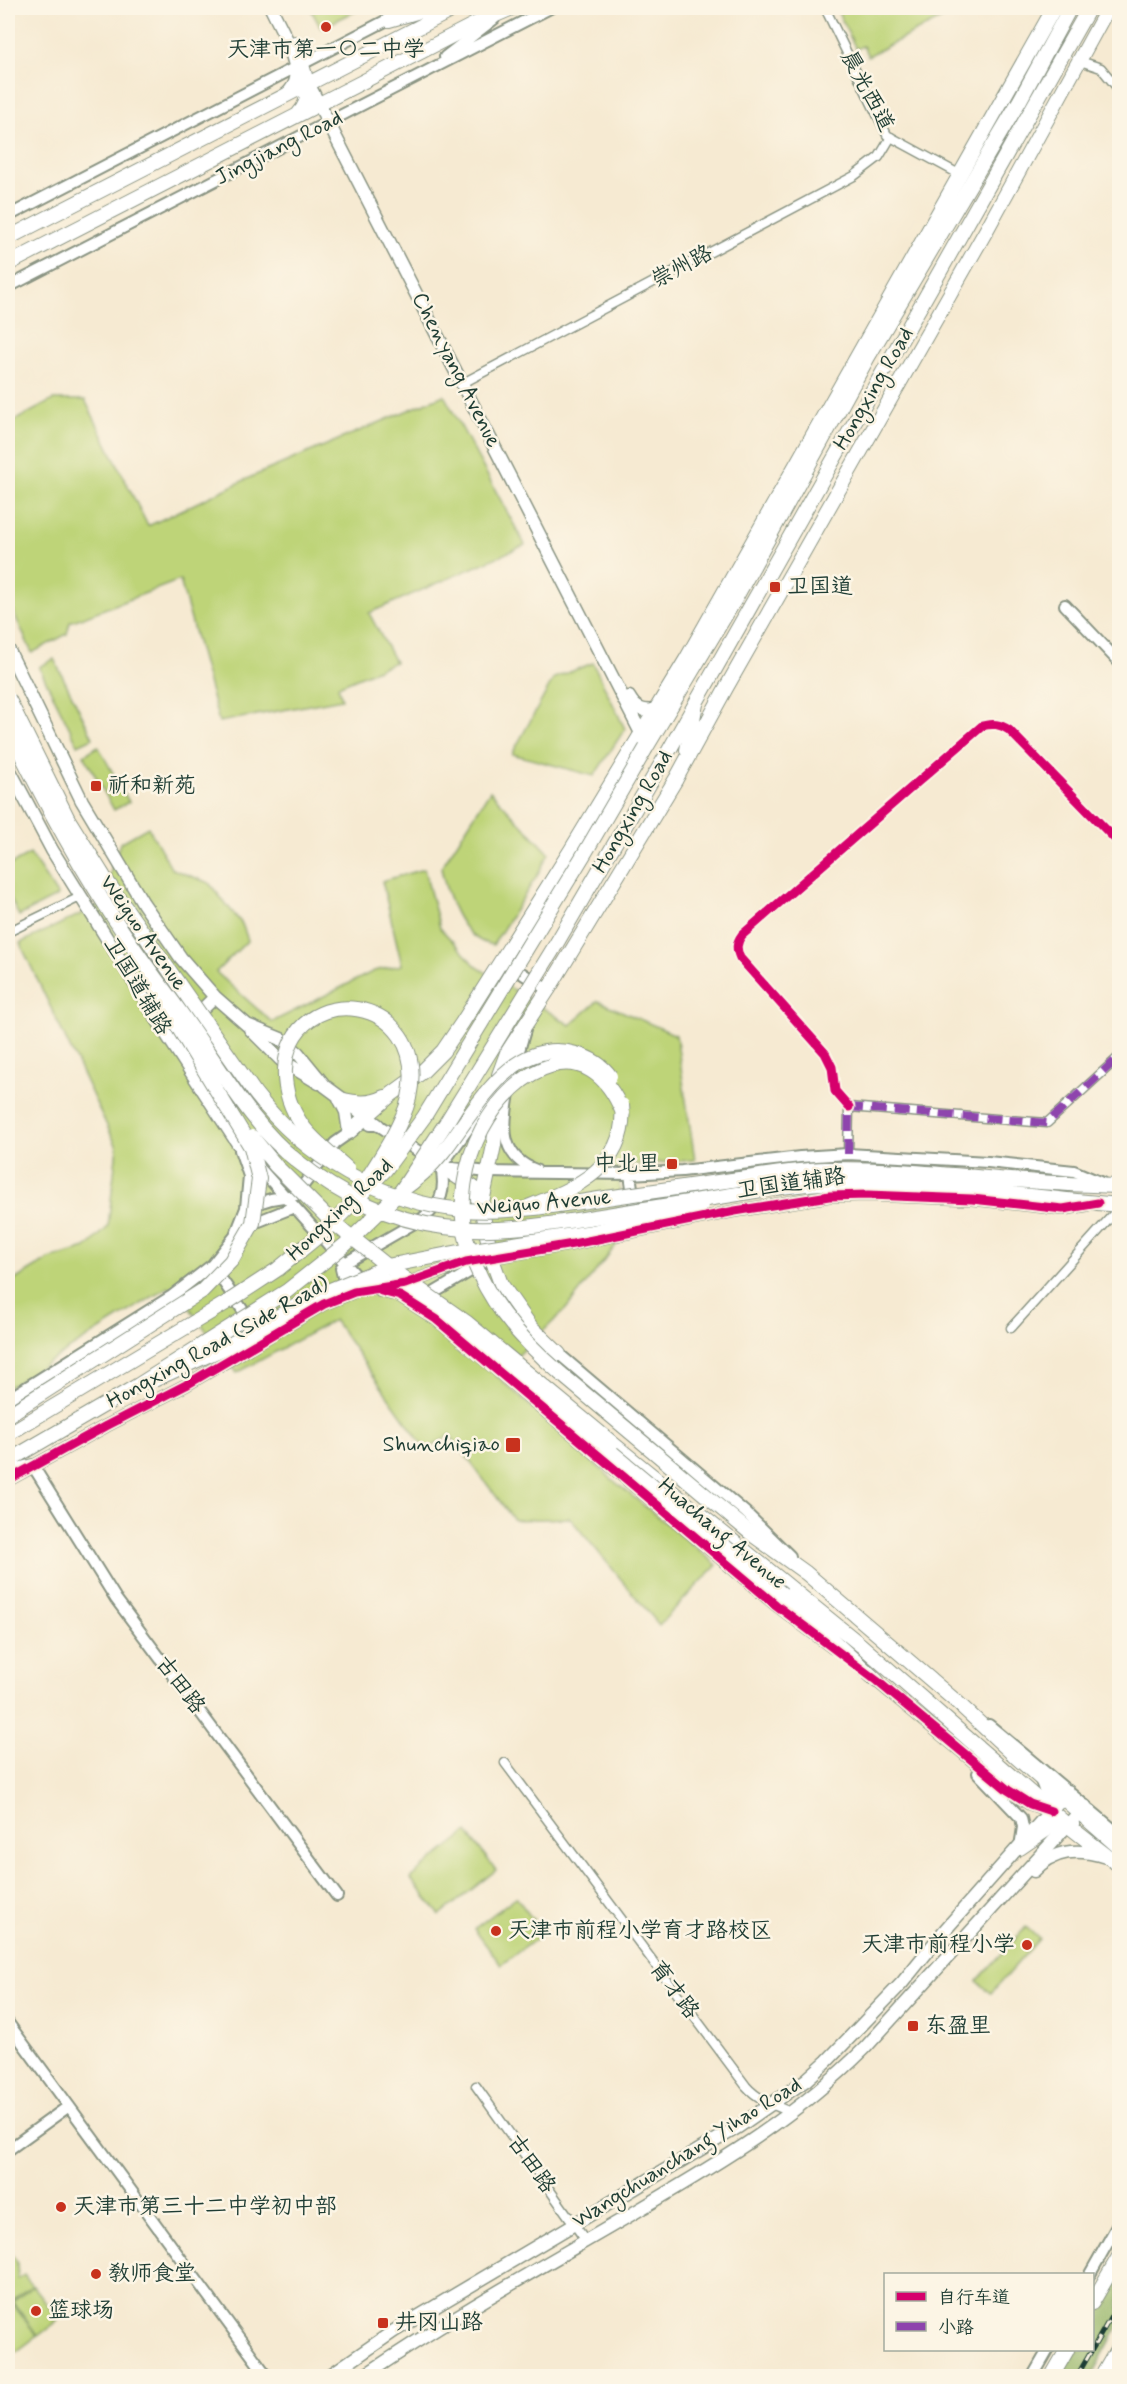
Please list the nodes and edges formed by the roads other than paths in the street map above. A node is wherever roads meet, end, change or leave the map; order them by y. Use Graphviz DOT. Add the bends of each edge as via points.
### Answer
graph roads {
  1 [pos="272,8"];
  2 [pos="277,8"];
  3 [pos="412,8"];
  4 [pos="430,8"];
  5 [pos="456,8"];
  6 [pos="512,8"];
  7 [pos="550,8"];
  8 [pos="825,8"];
  9 [pos="1054,8"];
  10 [pos="1070,8"];
  11 [pos="1089,8"];
  12 [pos="1108,8"];
  13 [pos="498,15"];
  14 [pos="389,20"];
  15 [pos="293,45"];
  16 [pos="1080,61"];
  17 [pos="428,71"];
  18 [pos="304,74"];
  19 [pos="1119,91"];
  20 [pos="321,103"];
  21 [pos="296,116"];
  22 [pos="330,121"];
  23 [pos="891,137"];
  24 [pos="959,174"];
  25 [pos="8,216"];
  26 [pos="8,238"];
  27 [pos="8,264"];
  28 [pos="8,287"];
  29 [pos="465,382"];
  30 [pos="1065,605"];
  31 [pos="8,649"];
  32 [pos="1119,663"];
  33 [pos="8,698"];
  34 [pos="675,700"];
  35 [pos="655,710"];
  36 [pos="8,727"];
  37 [pos="691,732"];
  38 [pos="641,733"];
  39 [pos="646,748"];
  40 [pos="8,767"];
  41 [pos="100,833"];
  42 [pos="1119,844"];
  43 [pos="58,858"];
  44 [pos="81,896"];
  45 [pos="8,932"];
  46 [pos="141,959"];
  47 [pos="501,960"];
  48 [pos="548,990"];
  49 [pos="215,997"];
  50 [pos="527,1023"];
  51 [pos="170,1040"];
  52 [pos="1119,1056"];
  53 [pos="499,1086"];
  54 [pos="392,1094"];
  55 [pos="340,1099"];
  56 [pos="849,1107"];
  57 [pos="230,1110"];
  58 [pos="623,1113"];
  59 [pos="366,1116"];
  60 [pos="378,1125"];
  61 [pos="349,1132"];
  62 [pos="499,1132"];
  63 [pos="238,1144"];
  64 [pos="848,1154"];
  65 [pos="514,1155"];
  66 [pos="441,1166"];
  67 [pos="488,1172"];
  68 [pos="539,1172"];
  69 [pos="630,1174"];
  70 [pos="359,1178"];
  71 [pos="1113,1186"];
  72 [pos="401,1191"];
  73 [pos="1070,1192"];
  74 [pos="297,1194"];
  75 [pos="738,1194"];
  76 [pos="285,1197"];
  77 [pos="1098,1203"];
  78 [pos="351,1206"];
  79 [pos="1119,1206"];
  80 [pos="294,1207"];
  81 [pos="482,1207"];
  82 [pos="246,1208"];
  83 [pos="522,1209"];
  84 [pos="239,1226"];
  85 [pos="638,1231"];
  86 [pos="492,1259"];
  87 [pos="345,1263"];
  88 [pos="212,1265"];
  89 [pos="349,1281"];
  90 [pos="368,1289"];
  91 [pos="324,1304"];
  92 [pos="414,1304"];
  93 [pos="1011,1328"];
  94 [pos="263,1340"];
  95 [pos="560,1354"];
  96 [pos="137,1386"];
  97 [pos="8,1399"];
  98 [pos="8,1415"];
  99 [pos="13,1431"];
  100 [pos="8,1461"];
  101 [pos="33,1466"];
  102 [pos="8,1473"];
  103 [pos="8,1480"];
  104 [pos="806,1573"];
  105 [pos="877,1681"];
  106 [pos="958,1703"];
  107 [pos="956,1748"];
  108 [pos="505,1763"];
  109 [pos="1041,1779"];
  110 [pos="1065,1795"];
  111 [pos="1082,1809"];
  112 [pos="1051,1811"];
  113 [pos="1068,1825"];
  114 [pos="1048,1828"];
  115 [pos="1102,1833"];
  116 [pos="1119,1835"];
  117 [pos="1020,1848"];
  118 [pos="1116,1857"];
  119 [pos="337,1896"];
  120 [pos="948,1956"];
  121 [pos="8,2023"];
  122 [pos="8,2030"];
  123 [pos="476,2086"];
  124 [pos="773,2104"];
  125 [pos="67,2107"];
  126 [pos="793,2113"];
  127 [pos="8,2150"];
  128 [pos="1119,2221"];
  129 [pos="574,2224"];
  130 [pos="586,2241"];
  131 [pos="1119,2255"];
  132 [pos="1091,2273"];
  133 [pos="1094,2299"];
  134 [pos="1119,2345"];
  135 [pos="1047,2351"];
  136 [pos="1066,2351"];
  137 [pos="260,2376"];
  138 [pos="267,2376"];
  139 [pos="329,2376"];
  140 [pos="364,2376"];
  141 [pos="1033,2376"];
  142 [pos="1052,2376"];
  143 [pos="1102,2376"];
  1 -- 15 [label="main road"];
  2 -- 15 [label="main road"];
  3 -- 14 [label="street, Jingjiang Road"];
  4 -- 14 [label="main road"];
  5 -- 18 [label="main road, Jingjiang Road"];
  6 -- 13 [label="main road, Jingjiang Road"];
  7 -- 17 [label="street, Jingjiang Road"];
  8 -- 23 [label="street, 晨光西道" via="886,135"];
  9 -- 24 [label="main road"];
  10 -- 34 [label="main road, Hongxing Road"];
  11 -- 37 [label="main road, Hongxing Road" via="696,703"];
  12 -- 16 [label="main road"];
  13 -- 17 [label="street"];
  13 -- 20 [label="main road, Jingjiang Road"];
  14 -- 18 [label="street, Jingjiang Road"];
  15 -- 18 [label="main road"];
  16 -- 19 [label="street" via="1101,68"];
  16 -- 37 [label="main road"];
  17 -- 22 [label="street, Jingjiang Road"];
  18 -- 20 [label="main road, Chenyang Avenue"];
  18 -- 21 [label="main road" via="308,101"];
  18 -- 25 [label="street, Jingjiang Road"];
  18 -- 26 [label="main road, Jingjiang Road" via="284,97"];
  20 -- 21 [label="main road, Jingjiang Road"];
  20 -- 22 [label="main road, Chenyang Avenue"];
  21 -- 27 [label="main road, Jingjiang Road"];
  22 -- 28 [label="street, Jingjiang Road"];
  22 -- 29 [label="main road, Chenyang Avenue"];
  23 -- 24 [label="street, 晨光西道"];
  23 -- 29 [label="street, 崇州路" via="879,157 854,176"];
  24 -- 35 [label="main road"];
  29 -- 35 [label="main road, Chenyang Avenue" via="632,703 642,710"];
  29 -- 38 [label="main road, Chenyang Avenue"];
  30 -- 32 [label="street"];
  31 -- 41 [label="main road, Weiguo Avenue"];
  33 -- 70 [label="main road, Weiguo Avenue, bridge" via="59,802 104,878 242,1075 295,1138"];
  34 -- 35 [label="main road"];
  34 -- 39 [label="main road, Hongxing Road"];
  35 -- 38 [label="main road"];
  36 -- 46 [label="main road, Weiguo Avenue, bridge" via="58,827"];
  37 -- 48 [label="main road" via="685,764"];
  37 -- 72 [label="main road, Hongxing Road, bridge" via="667,754 552,951"];
  38 -- 39 [label="main road"];
  38 -- 47 [label="main road"];
  39 -- 78 [label="main road, Hongxing Road, bridge" via="424,1117"];
  40 -- 43 [label="main road, 卫国道辅路"];
  41 -- 43 [label="main road"];
  41 -- 49 [label="main road, Weiguo Avenue" via="171,944"];
  42 -- 56 [label="street" via="1010,730 992,723 982,726 742,935 737,950 740,958 825,1053 832,1067 835,1091"];
  43 -- 44 [label="main road, 卫国道辅路"];
  44 -- 45 [label="street"];
  44 -- 51 [label="main road, 卫国道辅路"];
  46 -- 57 [label="main road, Weiguo Avenue, bridge" via="158,995"];
  46 -- 75 [label="main road, Weiguo Avenue, bridge" via="272,1139 339,1191 392,1215 442,1227 497,1230"];
  47 -- 48 [label="street"];
  47 -- 54 [label="main road" via="443,1051"];
  48 -- 50 [label="main road"];
  49 -- 51 [label="main road"];
  49 -- 55 [label="main road, Weiguo Avenue" via="247,1025 281,1039"];
  50 -- 53 [label="main road" via="504,1060"];
  50 -- 62 [label="street"];
  51 -- 63 [label="main road, 卫国道辅路"];
  52 -- 56 [label="street" via="1047,1123"];
  53 -- 62 [label="main road"];
  53 -- 66 [label="street"];
  54 -- 55 [label="main road" via="373,1103"];
  54 -- 59 [label="main road"];
  55 -- 59 [label="main road, Weiguo Avenue"];
  55 -- 61 [label="main road"];
  56 -- 64 [label="street"];
  57 -- 98 [label="main road, bridge" via="251,1147 259,1179 253,1223 237,1253 215,1280 188,1302"];
  57 -- 112 [label="main road, Huachang Avenue, bridge" via="276,1166 330,1220 466,1322 862,1646"];
  58 -- 72 [label="main road, bridge" via="614,1082 595,1062 567,1051 543,1052 519,1062 502,1076 441,1155"];
  58 -- 83 [label="main road, bridge" via="619,1137 602,1167 573,1187"];
  58 -- 104 [label="main road, Huachang Avenue, bridge" via="608,1084 584,1067 558,1064 538,1070 519,1083 487,1121 473,1151 463,1205 474,1262 492,1300 522,1337 560,1373 775,1553"];
  59 -- 60 [label="main road, Weiguo Avenue"];
  59 -- 61 [label="main road"];
  60 -- 61 [label="street" via="359,1126"];
  60 -- 66 [label="street"];
  61 -- 74 [label="street" via="335,1143"];
  62 -- 65 [label="street"];
  62 -- 65 [label="street"];
  62 -- 67 [label="main road"];
  63 -- 76 [label="street"];
  63 -- 82 [label="street, 卫国道辅路" via="249,1176"];
  64 -- 69 [label="street, 卫国道辅路"];
  64 -- 71 [label="street, 卫国道辅路" via="1074,1171"];
  65 -- 68 [label="street"];
  66 -- 67 [label="street, 卫国道辅路"];
  66 -- 81 [label="main road" via="469,1183"];
  66 -- 87 [label="street" via="443,1194 434,1210"];
  67 -- 68 [label="street, 卫国道辅路"];
  67 -- 81 [label="main road"];
  68 -- 69 [label="street, 卫国道辅路"];
  69 -- 85 [label="street"];
  70 -- 78 [label="main road, bridge" via="310,1135 292,1107 286,1085 288,1049 295,1037 312,1019 344,1008 380,1015 394,1027 405,1047 411,1072 402,1118"];
  70 -- 83 [label="main road, Weiguo Avenue, bridge" via="401,1198 438,1206 463,1210"];
  71 -- 73 [label="main road, Weiguo Avenue"];
  72 -- 96 [label="main road, Hongxing Road, bridge" via="287,1291"];
  73 -- 75 [label="main road, Weiguo Avenue" via="854,1183 794,1185"];
  73 -- 77 [label="main road, Weiguo Avenue"];
  73 -- 83 [label="main road, Weiguo Avenue, bridge" via="849,1170 793,1172"];
  74 -- 76 [label="street"];
  74 -- 80 [label="street"];
  75 -- 89 [label="main road, bridge" via="592,1232 400,1263"];
  76 -- 80 [label="street"];
  76 -- 82 [label="street"];
  77 -- 79 [label="main road, Weiguo Avenue"];
  77 -- 85 [label="street, 卫国道辅路" via="1063,1209 972,1200 829,1196"];
  78 -- 99 [label="main road, Hongxing Road, bridge" via="278,1269"];
  79 -- 93 [label="street"];
  80 -- 84 [label="street"];
  80 -- 87 [label="street"];
  81 -- 86 [label="main road"];
  82 -- 84 [label="street"];
  84 -- 88 [label="street"];
  85 -- 86 [label="street, 卫国道辅路"];
  86 -- 90 [label="street, Hongxing Road (Side Road)" via="457,1265 405,1284"];
  86 -- 92 [label="street"];
  86 -- 95 [label="main road" via="513,1304"];
  87 -- 90 [label="street"];
  87 -- 91 [label="street, Hongxing Road (Side Road)" via="341,1268 342,1286"];
  88 -- 94 [label="street"];
  88 -- 97 [label="street" via="172,1296"];
  89 -- 96 [label="main road, bridge" via="293,1306 226,1347"];
  89 -- 105 [label="main road, Huachang Avenue, bridge" via="380,1280 414,1293 466,1331 782,1594"];
  90 -- 91 [label="street, Hongxing Road (Side Road)"];
  90 -- 92 [label="street, Huachang Avenue" via="400,1296"];
  91 -- 94 [label="street, Hongxing Road (Side Road)"];
  92 -- 105 [label="street, Huachang Avenue" via="776,1605"];
  94 -- 101 [label="street, Hongxing Road (Side Road)"];
  95 -- 104 [label="street, Huachang Avenue" via="745,1512"];
  96 -- 100 [label="main road, Hongxing Road"];
  101 -- 102 [label="main road"];
  101 -- 103 [label="street, Hongxing Road (Side Road)"];
  101 -- 119 [label="street, 古田路" via="116,1599"];
  104 -- 106 [label="main road, Huachang Avenue"];
  105 -- 107 [label="street, Huachang Avenue"];
  106 -- 109 [label="main road, Huachang Avenue"];
  106 -- 110 [label="street" via="1011,1742"];
  107 -- 112 [label="street, Huachang Avenue" via="1008,1790"];
  107 -- 117 [label="street" via="1018,1813 1023,1827"];
  108 -- 124 [label="street, 育才路" via="746,2086"];
  109 -- 110 [label="main road, Huachang Avenue"];
  109 -- 112 [label="main road"];
  110 -- 111 [label="main road, Huachang Avenue"];
  110 -- 112 [label="main road, Wangchuanchang Yihao Road"];
  111 -- 113 [label="main road, Wangchuanchang Yihao Road"];
  111 -- 115 [label="main road, Huachang Avenue"];
  111 -- 116 [label="street"];
  112 -- 113 [label="main road, Huachang Avenue"];
  112 -- 114 [label="main road"];
  112 -- 117 [label="main road, Wangchuanchang Yihao Road"];
  113 -- 114 [label="main road"];
  113 -- 115 [label="main road"];
  113 -- 118 [label="main road, Huachang Avenue"];
  113 -- 120 [label="main road, Wangchuanchang Yihao Road"];
  114 -- 117 [label="main road"];
  114 -- 120 [label="main road" via="1039,1848 969,1924"];
  115 -- 118 [label="main road, Huachang Avenue"];
  117 -- 124 [label="main road, Wangchuanchang Yihao Road" via="855,2033 806,2080"];
  118 -- 120 [label="main road" via="1076,1850 1045,1862 973,1937"];
  120 -- 126 [label="main road, Wangchuanchang Yihao Road" via="865,2048"];
  121 -- 125 [label="street"];
  122 -- 125 [label="street"];
  123 -- 129 [label="street, 古田路"];
  124 -- 126 [label="street, 育才路"];
  124 -- 129 [label="main road, Wangchuanchang Yihao Road"];
  125 -- 127 [label="street"];
  125 -- 137 [label="street"];
  125 -- 138 [label="street"];
  126 -- 130 [label="main road, Wangchuanchang Yihao Road" via="754,2141"];
  128 -- 132 [label="street"];
  129 -- 130 [label="street, 古田路"];
  129 -- 139 [label="main road, Wangchuanchang Yihao Road" via="394,2331"];
  130 -- 140 [label="main road, Wangchuanchang Yihao Road" via="453,2318"];
  131 -- 133 [label="main road"];
  134 -- 143 [label="main road"];
  135 -- 141 [label="street"];
  136 -- 142 [label="main road"];
}
